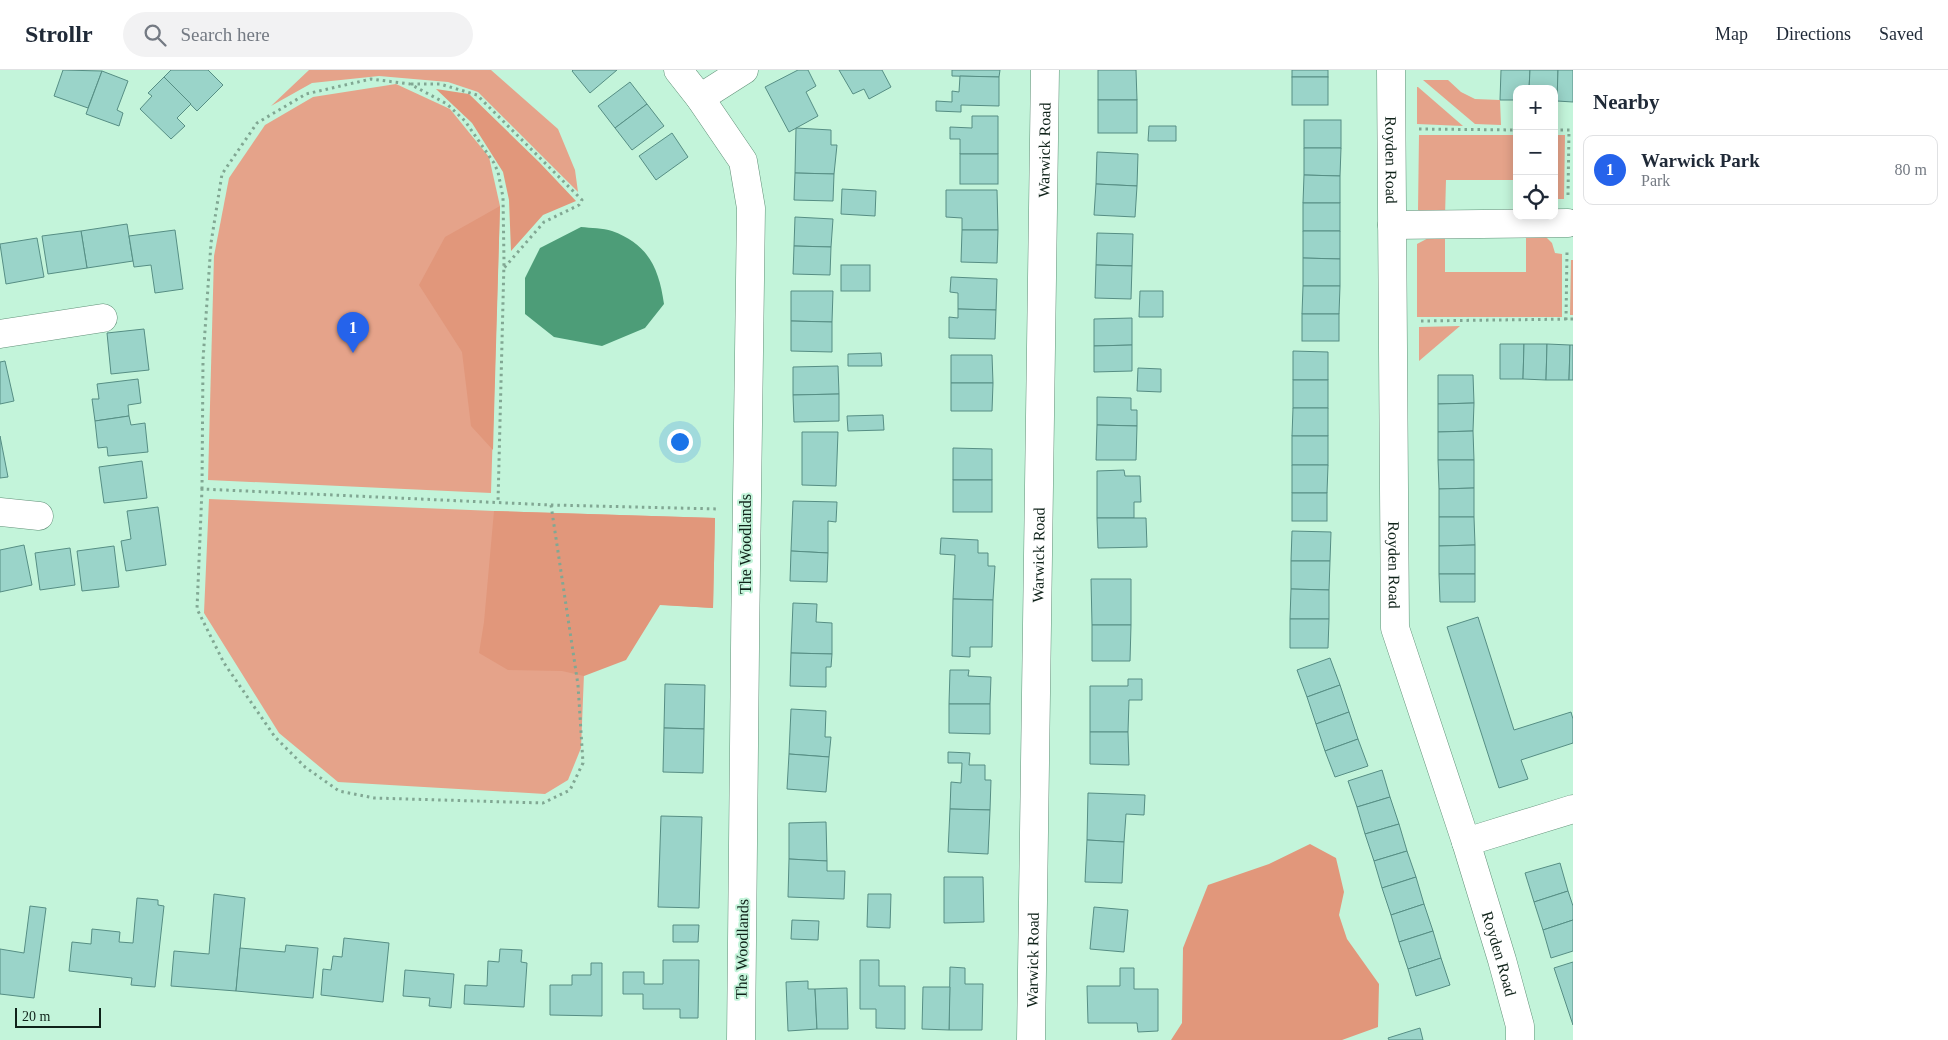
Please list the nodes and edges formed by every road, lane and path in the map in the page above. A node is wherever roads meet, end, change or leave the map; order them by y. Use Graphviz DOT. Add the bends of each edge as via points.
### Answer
graph roads {
  1 [pos="678,70"];
  2 [pos="744,70"];
  3 [pos="1045,70"];
  4 [pos="1391,70"];
  5 [pos="410,84"];
  6 [pos="700,98"];
  7 [pos="1391,129"];
  8 [pos="1513,130"];
  9 [pos="1558,130"];
  10 [pos="1573,130"];
  11 [pos="1568,223"];
  12 [pos="1392,225"];
  13 [pos="503,269"];
  14 [pos="103,318"];
  15 [pos="1573,320"];
  16 [pos="1393,322"];
  17 [pos="0,334"];
  18 [pos="202,489"];
  19 [pos="498,502"];
  20 [pos="551,505"];
  21 [pos="745,510"];
  22 [pos="0,512"];
  23 [pos="39,516"];
  24 [pos="1573,810"];
  25 [pos="1466,842"];
  26 [pos="741,1040"];
  27 [pos="1031,1040"];
  28 [pos="1520,1040"];
  1 -- 6 [label="street, The Woodlands"];
  2 -- 6 [label="street"];
  3 -- 27 [label="street, Warwick Road"];
  4 -- 7 [label="street, Royden Road"];
  5 -- 13 [label="path" via="447,104 465,121 494,163 503,197"];
  5 -- 13 [label="path" via="440,84 477,96 582,200 544,222"];
  5 -- 18 [label="path" via="371,80 306,94 257,123 222,174 211,243 203,360"];
  6 -- 21 [label="street, The Woodlands" via="743,161 751,208"];
  7 -- 8 [label="path"];
  7 -- 12 [label="street, Royden Road"];
  9 -- 10 [label="path"];
  11 -- 12 [label="street"];
  12 -- 16 [label="street, Royden Road"];
  13 -- 19 [label="path"];
  14 -- 17 [label="street"];
  15 -- 16 [label="path"];
  16 -- 25 [label="street, Royden Road" via="1395,628"];
  18 -- 19 [label="path"];
  18 -- 20 [label="path" via="197,609 224,663 275,737 305,767 338,791 374,798 543,803 570,790 583,762 578,684"];
  19 -- 20 [label="path"];
  20 -- 21 [label="path"];
  21 -- 26 [label="street, The Woodlands"];
  22 -- 23 [label="street"];
  24 -- 25 [label="street"];
  25 -- 28 [label="street, Royden Road" via="1502,960 1520,1026"];
}
